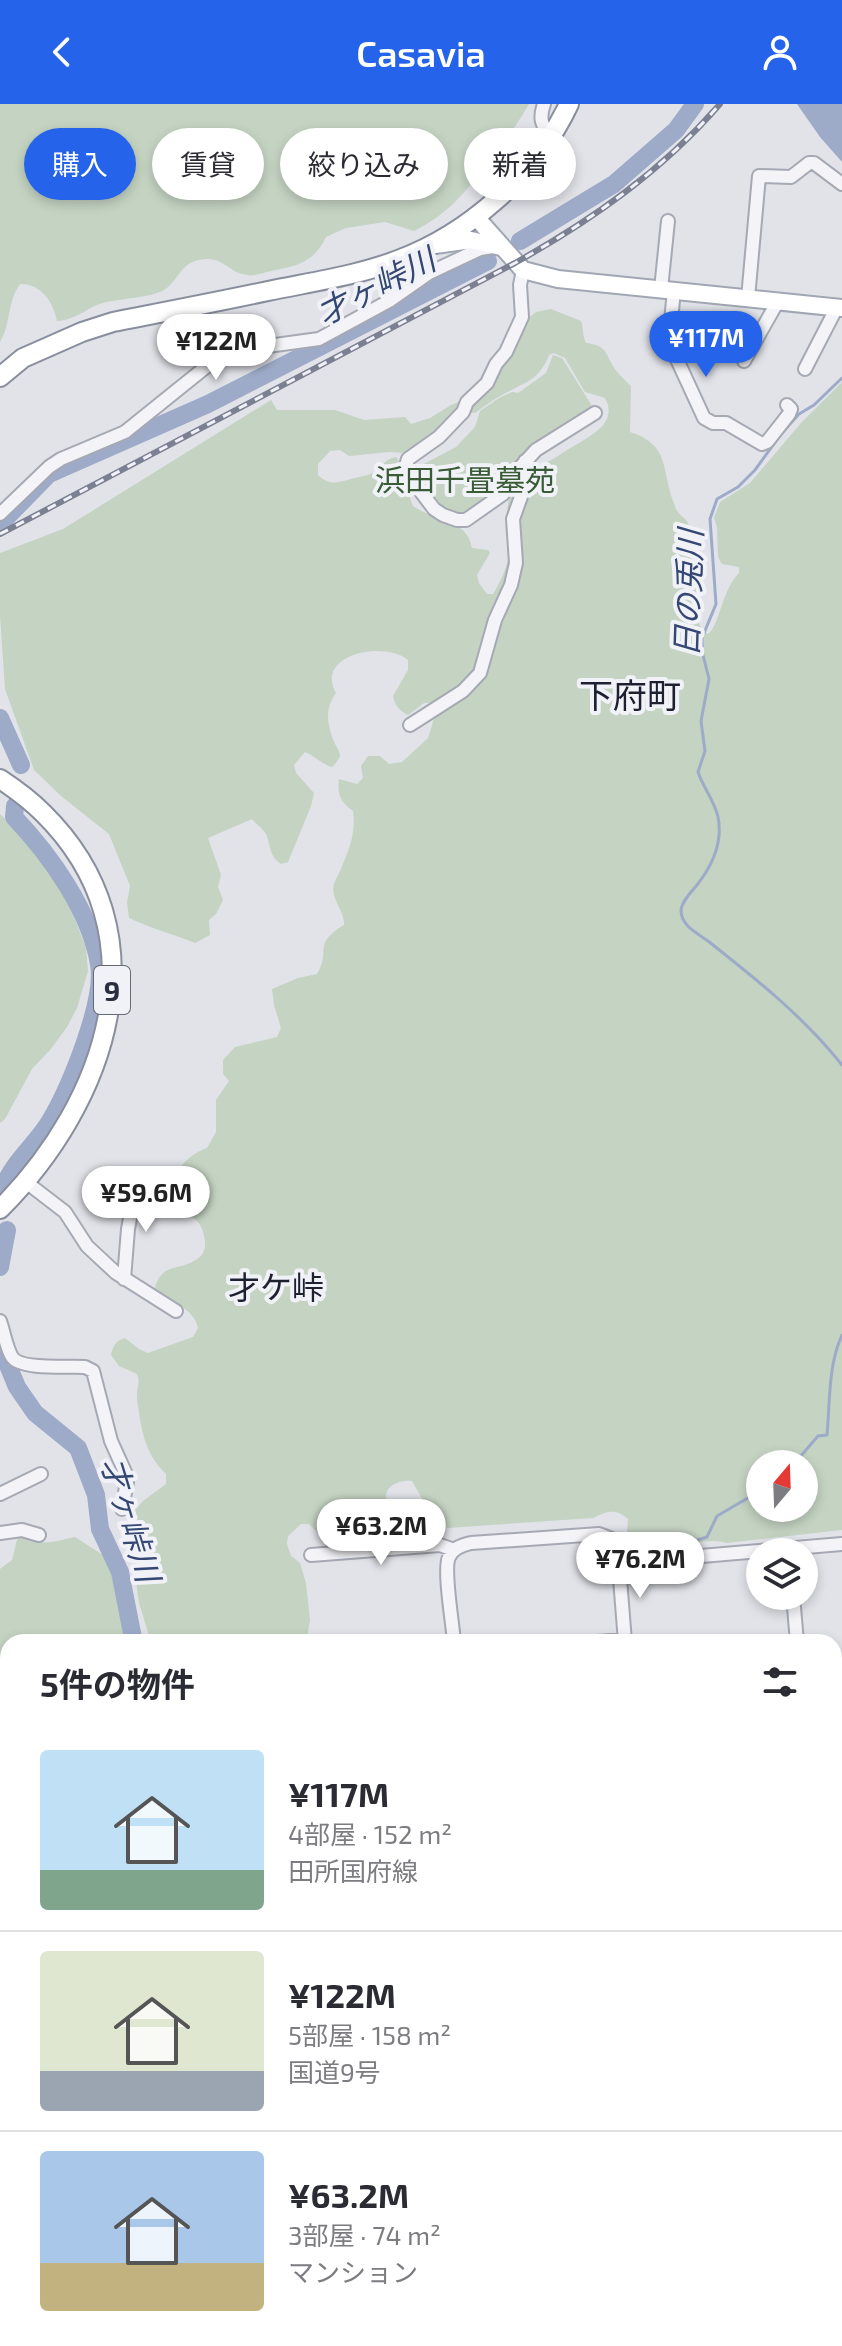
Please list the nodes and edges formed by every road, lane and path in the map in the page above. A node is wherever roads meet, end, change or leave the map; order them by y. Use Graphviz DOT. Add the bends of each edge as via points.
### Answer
graph roads {
  1 [pos="544,104"];
  2 [pos="569,104"];
  3 [pos="543,128"];
  4 [pos="556,128"];
  5 [pos="842,184"];
  6 [pos="493,200"];
  7 [pos="475,216"];
  8 [pos="668,221"];
  9 [pos="501,247"];
  10 [pos="426,248"];
  11 [pos="523,270"];
  12 [pos="429,273"];
  13 [pos="668,290"];
  14 [pos="748,298"];
  15 [pos="778,301"];
  16 [pos="839,307"];
  17 [pos="45,349"];
  18 [pos="744,361"];
  19 [pos="805,369"];
  20 [pos="0,377"];
  21 [pos="0,392"];
  22 [pos="787,405"];
  23 [pos="595,413"];
  24 [pos="525,461"];
  25 [pos="0,514"];
  26 [pos="410,725"];
  27 [pos="0,779"];
  28 [pos="26,1182"];
  29 [pos="136,1186"];
  30 [pos="0,1209"];
  31 [pos="124,1279"];
  32 [pos="176,1311"];
  33 [pos="0,1321"];
  34 [pos="41,1474"];
  35 [pos="0,1494"];
  36 [pos="122,1509"];
  37 [pos="0,1533"];
  38 [pos="39,1535"];
  39 [pos="842,1544"];
  40 [pos="818,1547"];
  41 [pos="454,1550"];
  42 [pos="746,1553"];
  43 [pos="311,1555"];
  44 [pos="619,1563"];
  45 [pos="794,1610"];
  46 [pos="453,1634"];
  47 [pos="624,1634"];
  48 [pos="796,1634"];
  1 -- 3 [label="street"];
  2 -- 4 [label="highway"];
  5 -- 14 [label="street" via="814,163 791,177 759,176"];
  6 -- 7 [label="highway"];
  7 -- 9 [label="main road"];
  7 -- 10 [label="highway"];
  8 -- 13 [label="street"];
  9 -- 10 [label="main road" via="471,240"];
  9 -- 11 [label="main road"];
  9 -- 12 [label="street" via="480,249"];
  10 -- 12 [label="street"];
  10 -- 17 [label="highway" via="357,273 113,322"];
  11 -- 13 [label="main road" via="558,279"];
  11 -- 24 [label="street" via="522,317 506,352 463,412 406,466 434,509 466,520 503,494"];
  12 -- 25 [label="street" via="319,339 238,350 217,358 125,432 49,467"];
  13 -- 14 [label="main road"];
  13 -- 22 [label="street" via="669,342 704,418 726,423 762,444 789,414"];
  14 -- 15 [label="main road"];
  15 -- 16 [label="main road"];
  15 -- 18 [label="street"];
  16 -- 19 [label="street"];
  17 -- 20 [label="highway"];
  17 -- 21 [label="highway"];
  23 -- 24 [label="street"];
  24 -- 26 [label="street" via="528,477 513,519 516,563 480,673 463,691"];
  27 -- 28 [label="highway, 9" via="45,814 81,862 103,912 112,960 109,1018 84,1094"];
  28 -- 30 [label="highway, 9"];
  28 -- 31 [label="street" via="65,1212 87,1246"];
  29 -- 31 [label="street"];
  31 -- 32 [label="street"];
  33 -- 36 [label="street" via="16,1361 93,1371 125,1472"];
  34 -- 35 [label="street"];
  37 -- 38 [label="street" via="22,1530"];
  39 -- 40 [label="street"];
  41 -- 43 [label="street" via="440,1545"];
  41 -- 44 [label="street" via="471,1543 599,1534 615,1543"];
  41 -- 46 [label="street" via="447,1567"];
  42 -- 44 [label="street"];
  44 -- 47 [label="street"];
  45 -- 48 [label="street"];
}
